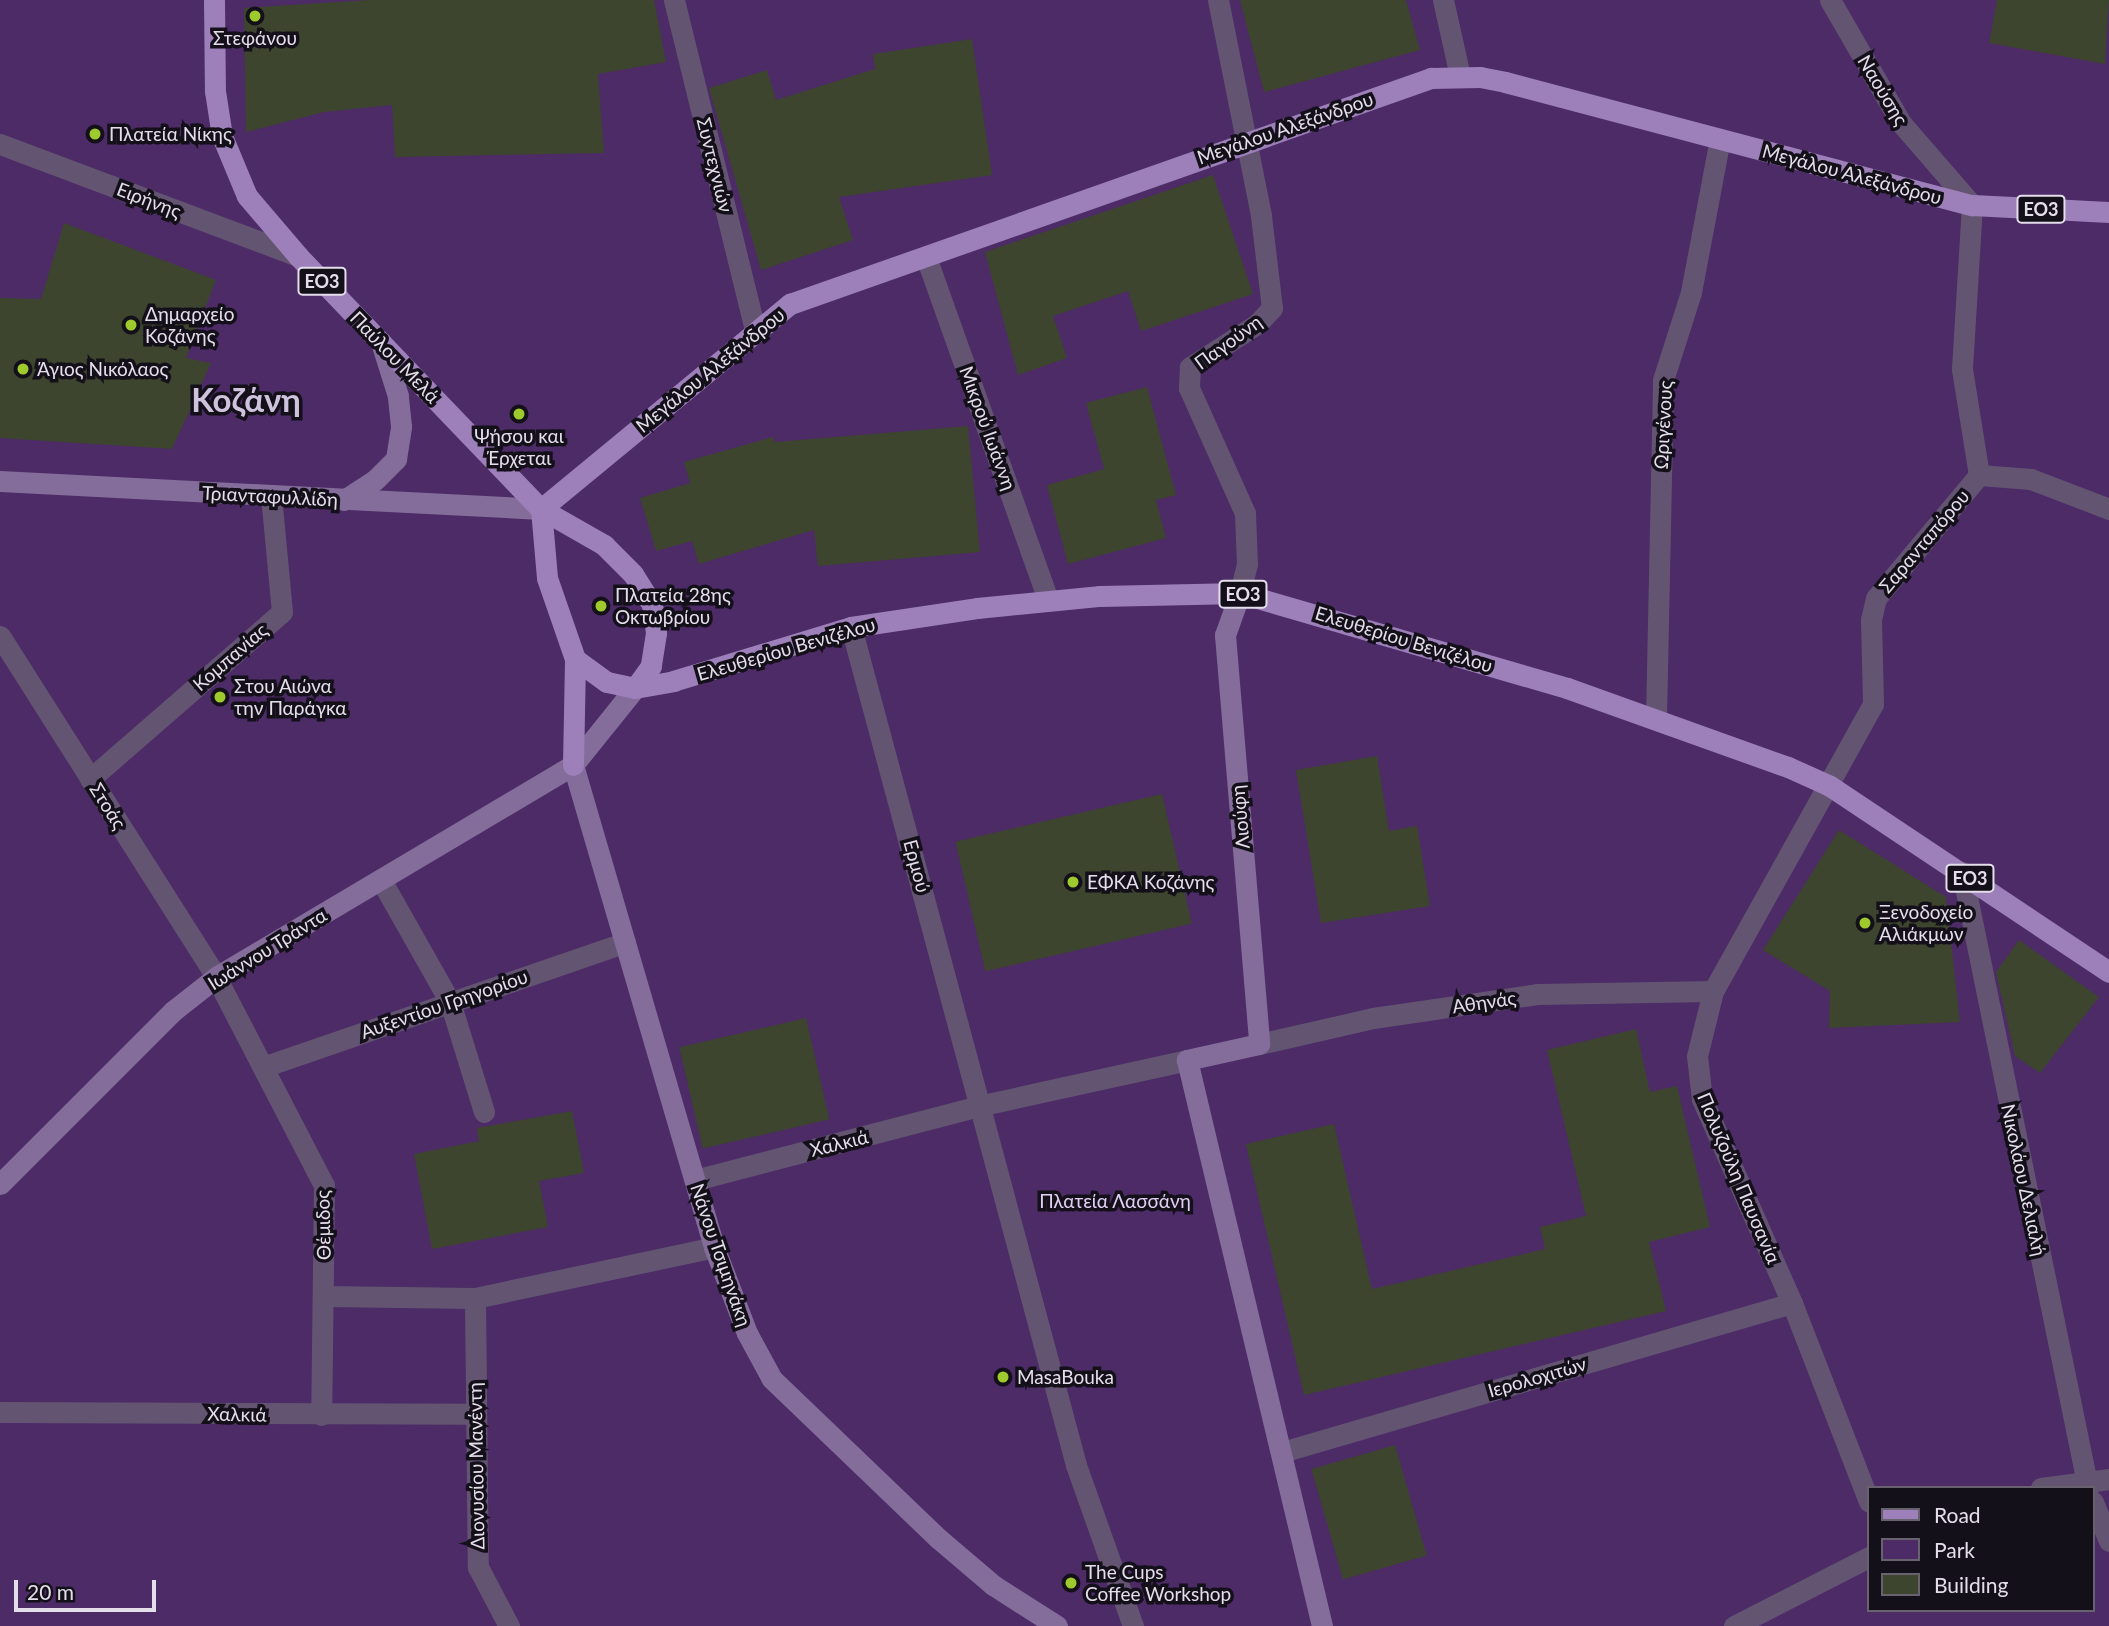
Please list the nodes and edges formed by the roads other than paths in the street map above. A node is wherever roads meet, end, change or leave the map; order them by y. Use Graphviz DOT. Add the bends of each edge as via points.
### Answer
graph roads {
  1 [pos="214,0"];
  2 [pos="674,0"];
  3 [pos="1218,0"];
  4 [pos="1443,0"];
  5 [pos="1830,0"];
  6 [pos="1460,76"];
  7 [pos="1720,139"];
  8 [pos="1246,141"];
  9 [pos="0,144"];
  10 [pos="1972,205"];
  11 [pos="2109,212"];
  12 [pos="298,256"];
  13 [pos="926,257"];
  14 [pos="755,330"];
  15 [pos="381,342"];
  16 [pos="1979,475"];
  17 [pos="0,481"];
  18 [pos="271,496"];
  19 [pos="344,500"];
  20 [pos="541,509"];
  21 [pos="2109,509"];
  22 [pos="1240,593"];
  23 [pos="1048,600"];
  24 [pos="851,627"];
  25 [pos="0,636"];
  26 [pos="575,659"];
  27 [pos="635,688"];
  28 [pos="1656,718"];
  29 [pos="573,765"];
  30 [pos="90,779"];
  31 [pos="1830,786"];
  32 [pos="1962,872"];
  33 [pos="381,880"];
  34 [pos="625,942"];
  35 [pos="2109,972"];
  36 [pos="216,977"];
  37 [pos="1713,992"];
  38 [pos="450,1002"];
  39 [pos="1259,1044"];
  40 [pos="1187,1060"];
  41 [pos="263,1067"];
  42 [pos="983,1105"];
  43 [pos="484,1112"];
  44 [pos="695,1180"];
  45 [pos="0,1184"];
  46 [pos="715,1247"];
  47 [pos="324,1296"];
  48 [pos="475,1298"];
  49 [pos="1792,1303"];
  50 [pos="0,1412"];
  51 [pos="475,1414"];
  52 [pos="321,1415"];
  53 [pos="1282,1452"];
  54 [pos="2109,1479"];
  55 [pos="2086,1485"];
  56 [pos="1868,1499"];
  57 [pos="2095,1507"];
  58 [pos="2109,1541"];
  59 [pos="1868,1558"];
  60 [pos="509,1626"];
  61 [pos="1057,1626"];
  62 [pos="1133,1626"];
  63 [pos="1322,1626"];
  64 [pos="1734,1626"];
  1 -- 12 [label="main road, Παύλου Μελά / ΕΟ3" via="215,91 222,136 247,196"];
  2 -- 14 [label="street, Συντεχνιών"];
  3 -- 8 [label="street, Παγούνη"];
  4 -- 6 [label="street"];
  5 -- 10 [label="street, Ναούσης" via="1901,123"];
  6 -- 7 [label="main road, Μεγάλου Αλεξάνδρου / ΕΟ3" via="1505,82"];
  6 -- 8 [label="main road, Μεγάλου Αλεξάνδρου / ΕΟ3" via="1431,78"];
  7 -- 10 [label="main road, Μεγάλου Αλεξάνδρου / ΕΟ3"];
  7 -- 28 [label="street, Ωριγένους" via="1691,292 1663,380"];
  8 -- 13 [label="main road, Μεγάλου Αλεξάνδρου / ΕΟ3"];
  8 -- 22 [label="street, Παγούνη" via="1270,267 1272,309 1257,324 1190,367 1189,388 1245,513 1247,554"];
  9 -- 12 [label="street, Ειρήνης"];
  10 -- 11 [label="main road, Μεγάλου Αλεξάνδρου / ΕΟ3"];
  10 -- 16 [label="street, Σαρανταπόρου" via="1962,369"];
  12 -- 15 [label="main road, Παύλου Μελά / ΕΟ3"];
  13 -- 14 [label="main road, Μεγάλου Αλεξάνδρου / ΕΟ3" via="810,296 774,314"];
  13 -- 23 [label="street, Μικρού Ιωάννη"];
  14 -- 20 [label="main road, Μεγάλου Αλεξάνδρου / ΕΟ3"];
  15 -- 19 [label="street" via="398,396 401,426 396,459"];
  15 -- 20 [label="main road, Παύλου Μελά / ΕΟ3"];
  16 -- 21 [label="street" via="2031,479"];
  16 -- 31 [label="street, Σαρανταπόρου" via="1876,598 1871,620 1873,704"];
  17 -- 18 [label="street, Τριανταφυλλίδη"];
  18 -- 19 [label="street, Τριανταφυλλίδη"];
  18 -- 30 [label="street, Κομπανίας" via="282,612"];
  19 -- 20 [label="street, Τριανταφυλλίδη"];
  20 -- 26 [label="main road" via="547,578"];
  20 -- 27 [label="main road, ΕΟ3" via="604,545 633,574 652,604 656,633 651,666"];
  22 -- 23 [label="main road, Ελευθερίου Βενιζέλου / ΕΟ3"];
  22 -- 28 [label="main road, Ελευθερίου Βενιζέλου / ΕΟ3" via="1340,619"];
  22 -- 39 [label="street, Λιούφη" via="1225,635"];
  23 -- 24 [label="main road, Ελευθερίου Βενιζέλου / ΕΟ3"];
  24 -- 27 [label="main road, Ελευθερίου Βενιζέλου / ΕΟ3" via="673,681"];
  24 -- 42 [label="street, Ερμού"];
  25 -- 30 [label="street, Στοάς"];
  26 -- 27 [label="main road, ΕΟ3" via="592,675"];
  26 -- 29 [label="main road"];
  27 -- 29 [label="street"];
  28 -- 31 [label="main road, Ελευθερίου Βενιζέλου / ΕΟ3"];
  29 -- 33 [label="street, Ιωάννου Τράντα"];
  29 -- 34 [label="street, Νάνου Τσιμηνάκη"];
  30 -- 36 [label="street, Στοάς"];
  31 -- 32 [label="main road, Ελευθερίου Βενιζέλου / ΕΟ3"];
  31 -- 37 [label="street, Πολυζούλη Παυσανία"];
  32 -- 35 [label="main road, Ελευθερίου Βενιζέλου / ΕΟ3"];
  32 -- 55 [label="street, Νικολάου Δελιαλή"];
  33 -- 36 [label="street, Ιωάννου Τράντα"];
  33 -- 38 [label="street"];
  34 -- 38 [label="street, Αυξεντίου Γρηγορίου"];
  34 -- 44 [label="street, Νάνου Τσιμηνάκη"];
  36 -- 41 [label="street, Θέμιδος"];
  36 -- 45 [label="street, Ιωάννου Τράντα" via="173,1011"];
  37 -- 39 [label="street, Αθηνάς" via="1537,994 1373,1018"];
  37 -- 49 [label="street, Πολυζούλη Παυσανία" via="1697,1056 1702,1099"];
  38 -- 41 [label="street, Αυξεντίου Γρηγορίου"];
  38 -- 43 [label="street"];
  39 -- 40 [label="street"];
  40 -- 42 [label="street"];
  40 -- 53 [label="street"];
  41 -- 47 [label="street, Θέμιδος" via="324,1185"];
  42 -- 44 [label="street, Χαλκιά"];
  42 -- 62 [label="street" via="1076,1465"];
  44 -- 46 [label="street, Νάνου Τσιμηνάκη"];
  46 -- 48 [label="street"];
  46 -- 61 [label="street, Νάνου Τσιμηνάκη" via="747,1333 772,1379 939,1539 993,1585"];
  47 -- 48 [label="street"];
  47 -- 52 [label="street, Θέμιδος"];
  48 -- 51 [label="street, Διονυσίου Μανέντη"];
  49 -- 53 [label="street, Ιερολοχιτών"];
  49 -- 56 [label="street, Πολυζούλη Παυσανία"];
  50 -- 52 [label="street, Χαλκιά"];
  51 -- 52 [label="street, Χαλκιά"];
  51 -- 60 [label="street, Διονυσίου Μανέντη" via="478,1567"];
  53 -- 63 [label="street"];
  54 -- 55 [label="street"];
  57 -- 58 [label="street"];
  59 -- 64 [label="street"];
}
